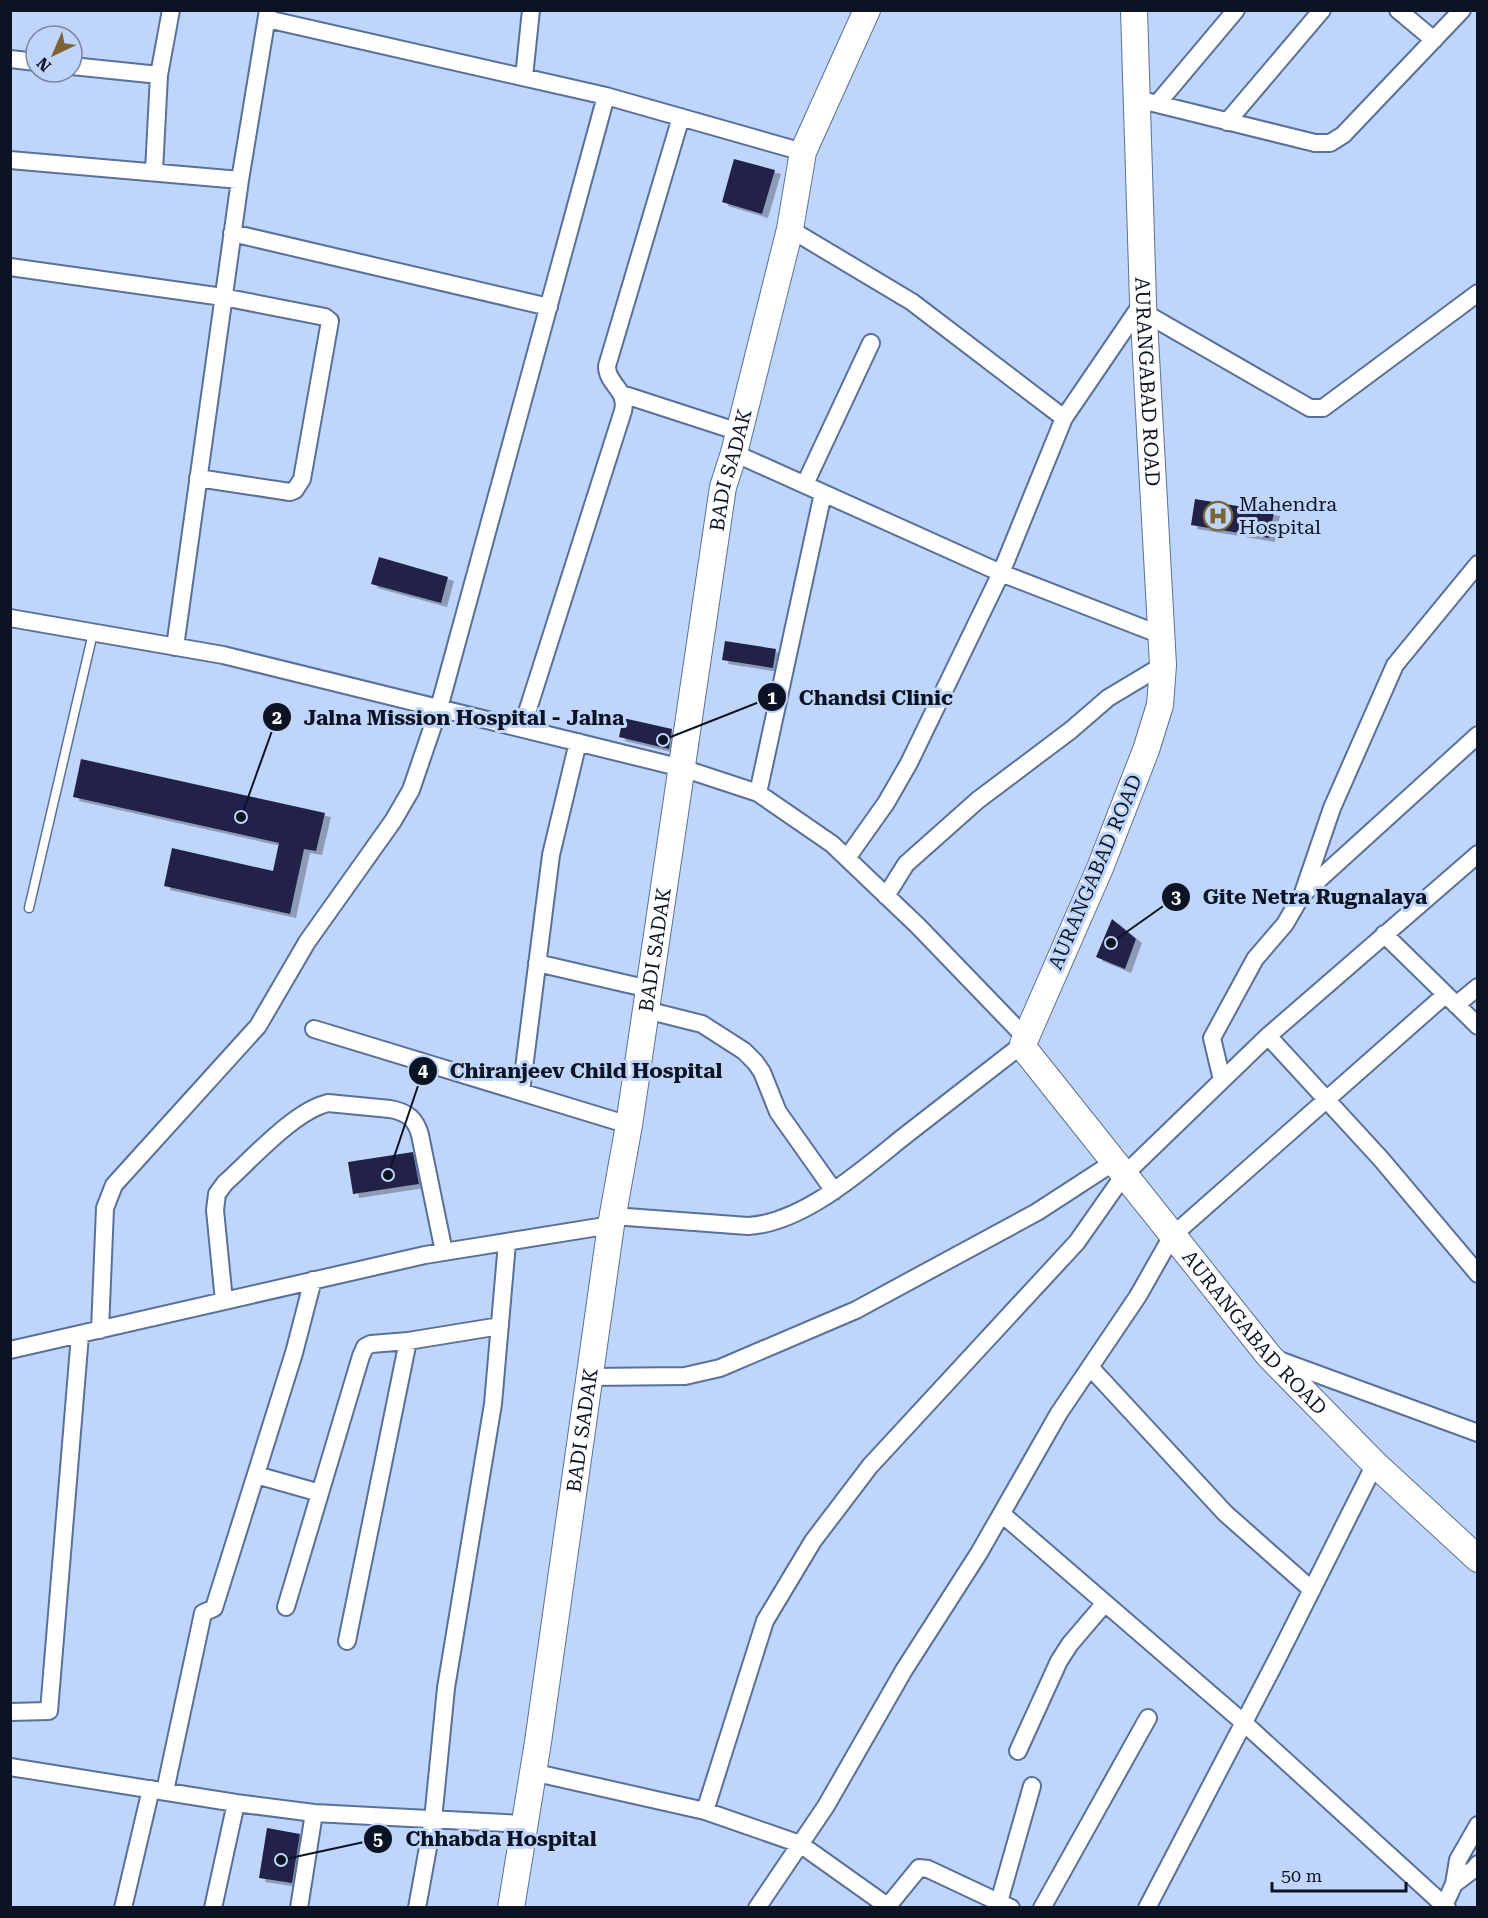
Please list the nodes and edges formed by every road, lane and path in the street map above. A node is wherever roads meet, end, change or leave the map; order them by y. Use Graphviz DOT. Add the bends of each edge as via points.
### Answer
graph roads {
  1 [pos="171,10"];
  2 [pos="531,10"];
  3 [pos="867,10"];
  4 [pos="1134,10"];
  5 [pos="1236,10"];
  6 [pos="1322,10"];
  7 [pos="1398,10"];
  8 [pos="1462,10"];
  9 [pos="268,15"];
  10 [pos="1434,40"];
  11 [pos="84,67"];
  12 [pos="159,75"];
  13 [pos="524,77"];
  14 [pos="606,96"];
  15 [pos="1147,101"];
  16 [pos="681,117"];
  17 [pos="1227,122"];
  18 [pos="803,152"];
  19 [pos="10,160"];
  20 [pos="154,171"];
  21 [pos="240,180"];
  22 [pos="790,229"];
  23 [pos="232,234"];
  24 [pos="10,267"];
  25 [pos="1478,293"];
  26 [pos="223,297"];
  27 [pos="549,307"];
  28 [pos="1143,307"];
  29 [pos="871,343"];
  30 [pos="622,394"];
  31 [pos="1064,418"];
  32 [pos="736,443"];
  33 [pos="198,478"];
  34 [pos="805,484"];
  35 [pos="823,493"];
  36 [pos="1478,564"];
  37 [pos="1001,573"];
  38 [pos="10,618"];
  39 [pos="93,633"];
  40 [pos="1161,635"];
  41 [pos="175,647"];
  42 [pos="1163,665"];
  43 [pos="439,708"];
  44 [pos="522,728"];
  45 [pos="1478,735"];
  46 [pos="578,742"];
  47 [pos="682,768"];
  48 [pos="758,793"];
  49 [pos="1478,854"];
  50 [pos="846,858"];
  51 [pos="1303,893"];
  52 [pos="886,896"];
  53 [pos="29,908"];
  54 [pos="1384,934"];
  55 [pos="537,963"];
  56 [pos="1478,987"];
  57 [pos="648,999"];
  58 [pos="1451,1000"];
  59 [pos="1478,1026"];
  60 [pos="314,1029"];
  61 [pos="1268,1036"];
  62 [pos="1024,1041"];
  63 [pos="1222,1080"];
  64 [pos="521,1092"];
  65 [pos="1326,1099"];
  66 [pos="629,1125"];
  67 [pos="1119,1169"];
  68 [pos="834,1191"];
  69 [pos="612,1220"];
  70 [pos="1172,1236"];
  71 [pos="507,1243"];
  72 [pos="444,1252"];
  73 [pos="1478,1274"];
  74 [pos="313,1281"];
  75 [pos="224,1301"];
  76 [pos="500,1326"];
  77 [pos="100,1330"];
  78 [pos="80,1335"];
  79 [pos="408,1341"];
  80 [pos="10,1350"];
  81 [pos="1269,1356"];
  82 [pos="1090,1367"];
  83 [pos="590,1377"];
  84 [pos="1478,1433"];
  85 [pos="1375,1464"];
  86 [pos="256,1475"];
  87 [pos="320,1493"];
  88 [pos="1002,1514"];
  89 [pos="1478,1559"];
  90 [pos="1312,1590"];
  91 [pos="1105,1603"];
  92 [pos="286,1607"];
  93 [pos="348,1641"];
  94 [pos="10,1712"];
  95 [pos="1148,1718"];
  96 [pos="1244,1722"];
  97 [pos="1018,1751"];
  98 [pos="10,1767"];
  99 [pos="532,1772"];
  100 [pos="1032,1786"];
  101 [pos="158,1790"];
  102 [pos="236,1803"];
  103 [pos="705,1811"];
  104 [pos="314,1813"];
  105 [pos="433,1820"];
  106 [pos="524,1824"];
  107 [pos="1478,1825"];
  108 [pos="800,1844"];
  109 [pos="1478,1864"];
  110 [pos="1454,1884"];
  111 [pos="1005,1905"];
  112 [pos="889,1907"];
  113 [pos="1445,1907"];
  114 [pos="123,1908"];
  115 [pos="213,1908"];
  116 [pos="299,1908"];
  117 [pos="417,1908"];
  118 [pos="511,1908"];
  119 [pos="757,1908"];
  120 [pos="1042,1908"];
  121 [pos="1147,1908"];
  1 -- 12 [label="street"];
  2 -- 13 [label="street"];
  3 -- 18 [label="main road, BADI SADAK"];
  4 -- 15 [label="main road, AURANGABAD ROAD"];
  5 -- 15 [label="street"];
  6 -- 17 [label="street"];
  7 -- 10 [label="street"];
  8 -- 10 [label="street"];
  9 -- 13 [label="street"];
  9 -- 21 [label="street"];
  10 -- 17 [label="street" via="1343,135 1330,143"];
  11 -- 12 [label="street"];
  12 -- 20 [label="street"];
  13 -- 14 [label="street"];
  14 -- 16 [label="street"];
  14 -- 27 [label="street"];
  15 -- 17 [label="street"];
  15 -- 28 [label="main road, AURANGABAD ROAD"];
  16 -- 18 [label="street"];
  16 -- 30 [label="street" via="607,366 609,377"];
  18 -- 22 [label="main road, BADI SADAK"];
  19 -- 20 [label="street"];
  20 -- 21 [label="street"];
  21 -- 23 [label="street"];
  22 -- 31 [label="street" via="905,297"];
  22 -- 32 [label="main road, BADI SADAK"];
  23 -- 26 [label="street"];
  23 -- 27 [label="street"];
  24 -- 26 [label="street"];
  25 -- 28 [label="street" via="1323,408 1310,408"];
  26 -- 33 [label="street"];
  26 -- 33 [label="street" via="330,321 302,479 295,490"];
  27 -- 43 [label="street"];
  28 -- 31 [label="street"];
  28 -- 40 [label="main road, AURANGABAD ROAD"];
  29 -- 34 [label="street"];
  30 -- 32 [label="street"];
  30 -- 44 [label="street" via="623,411"];
  31 -- 37 [label="street"];
  32 -- 34 [label="street"];
  32 -- 47 [label="main road, BADI SADAK" via="723,487"];
  33 -- 41 [label="street"];
  34 -- 35 [label="street"];
  35 -- 37 [label="street"];
  35 -- 48 [label="street"];
  36 -- 51 [label="street" via="1395,665 1332,808"];
  37 -- 40 [label="street"];
  37 -- 50 [label="street" via="896,786"];
  38 -- 39 [label="street"];
  39 -- 41 [label="street"];
  39 -- 53 [label="lane"];
  40 -- 42 [label="main road, AURANGABAD ROAD"];
  41 -- 43 [label="street" via="223,655"];
  42 -- 52 [label="street" via="1108,698 978,800 906,864"];
  42 -- 62 [label="main road, AURANGABAD ROAD" via="1160,705 1146,750 1100,868"];
  43 -- 44 [label="street"];
  43 -- 77 [label="street" via="417,775 399,811 307,942 258,1026 114,1185 105,1208"];
  44 -- 46 [label="street"];
  45 -- 51 [label="street"];
  46 -- 47 [label="street"];
  46 -- 55 [label="street" via="551,855"];
  47 -- 48 [label="street"];
  47 -- 57 [label="main road, BADI SADAK"];
  48 -- 50 [label="street"];
  49 -- 54 [label="street"];
  50 -- 52 [label="street"];
  51 -- 63 [label="street" via="1285,924 1255,959 1212,1038"];
  52 -- 62 [label="street"];
  54 -- 58 [label="street"];
  54 -- 61 [label="street"];
  55 -- 57 [label="street"];
  55 -- 64 [label="street"];
  56 -- 58 [label="street"];
  57 -- 66 [label="main road, BADI SADAK"];
  57 -- 68 [label="street" via="702,1024 755,1062 778,1112"];
  58 -- 59 [label="street"];
  58 -- 65 [label="street"];
  60 -- 64 [label="street"];
  61 -- 63 [label="street"];
  61 -- 65 [label="street"];
  62 -- 67 [label="main road, AURANGABAD ROAD" via="1026,1051"];
  62 -- 68 [label="street"];
  63 -- 67 [label="street"];
  64 -- 66 [label="street"];
  65 -- 70 [label="street"];
  65 -- 73 [label="street"];
  66 -- 69 [label="main road, BADI SADAK"];
  67 -- 70 [label="main road, AURANGABAD ROAD"];
  67 -- 83 [label="street" via="856,1310 720,1368 685,1376"];
  67 -- 103 [label="street" via="1077,1242 870,1466 813,1541 765,1621"];
  68 -- 69 [label="street" via="763,1225"];
  69 -- 71 [label="street"];
  69 -- 83 [label="main road, BADI SADAK"];
  70 -- 81 [label="main road, AURANGABAD ROAD"];
  70 -- 82 [label="street" via="1138,1296"];
  71 -- 72 [label="street"];
  71 -- 76 [label="street"];
  72 -- 74 [label="street"];
  72 -- 75 [label="street" via="414,1120 390,1109 328,1103 300,1115 217,1194 215,1210"];
  74 -- 75 [label="street"];
  74 -- 86 [label="street"];
  75 -- 77 [label="street"];
  76 -- 79 [label="street"];
  76 -- 105 [label="street" via="493,1404 446,1688"];
  77 -- 78 [label="street"];
  78 -- 80 [label="street"];
  78 -- 94 [label="street" via="50,1711"];
  79 -- 87 [label="street" via="365,1347"];
  79 -- 93 [label="street"];
  81 -- 84 [label="street"];
  81 -- 85 [label="main road, AURANGABAD ROAD"];
  82 -- 88 [label="street"];
  82 -- 90 [label="street" via="1225,1513"];
  83 -- 99 [label="main road, BADI SADAK"];
  85 -- 89 [label="main road, AURANGABAD ROAD"];
  85 -- 90 [label="street"];
  86 -- 87 [label="street"];
  86 -- 101 [label="street" via="214,1608 203,1613"];
  87 -- 92 [label="street"];
  88 -- 91 [label="street"];
  88 -- 108 [label="street"];
  90 -- 96 [label="street"];
  91 -- 96 [label="street"];
  91 -- 97 [label="street" via="1059,1660"];
  95 -- 120 [label="street"];
  96 -- 113 [label="street"];
  96 -- 121 [label="street"];
  98 -- 101 [label="street"];
  99 -- 103 [label="street"];
  99 -- 106 [label="main road, BADI SADAK"];
  100 -- 111 [label="street"];
  101 -- 102 [label="street"];
  101 -- 114 [label="street"];
  102 -- 104 [label="street"];
  102 -- 115 [label="street"];
  103 -- 108 [label="street"];
  104 -- 105 [label="street"];
  104 -- 116 [label="street"];
  105 -- 106 [label="street"];
  105 -- 117 [label="street"];
  106 -- 118 [label="main road, BADI SADAK"];
  107 -- 110 [label="street" via="1458,1860"];
  108 -- 112 [label="street"];
  108 -- 119 [label="street"];
  109 -- 110 [label="street"];
  110 -- 113 [label="street"];
  111 -- 112 [label="street" via="920,1868"];
}
